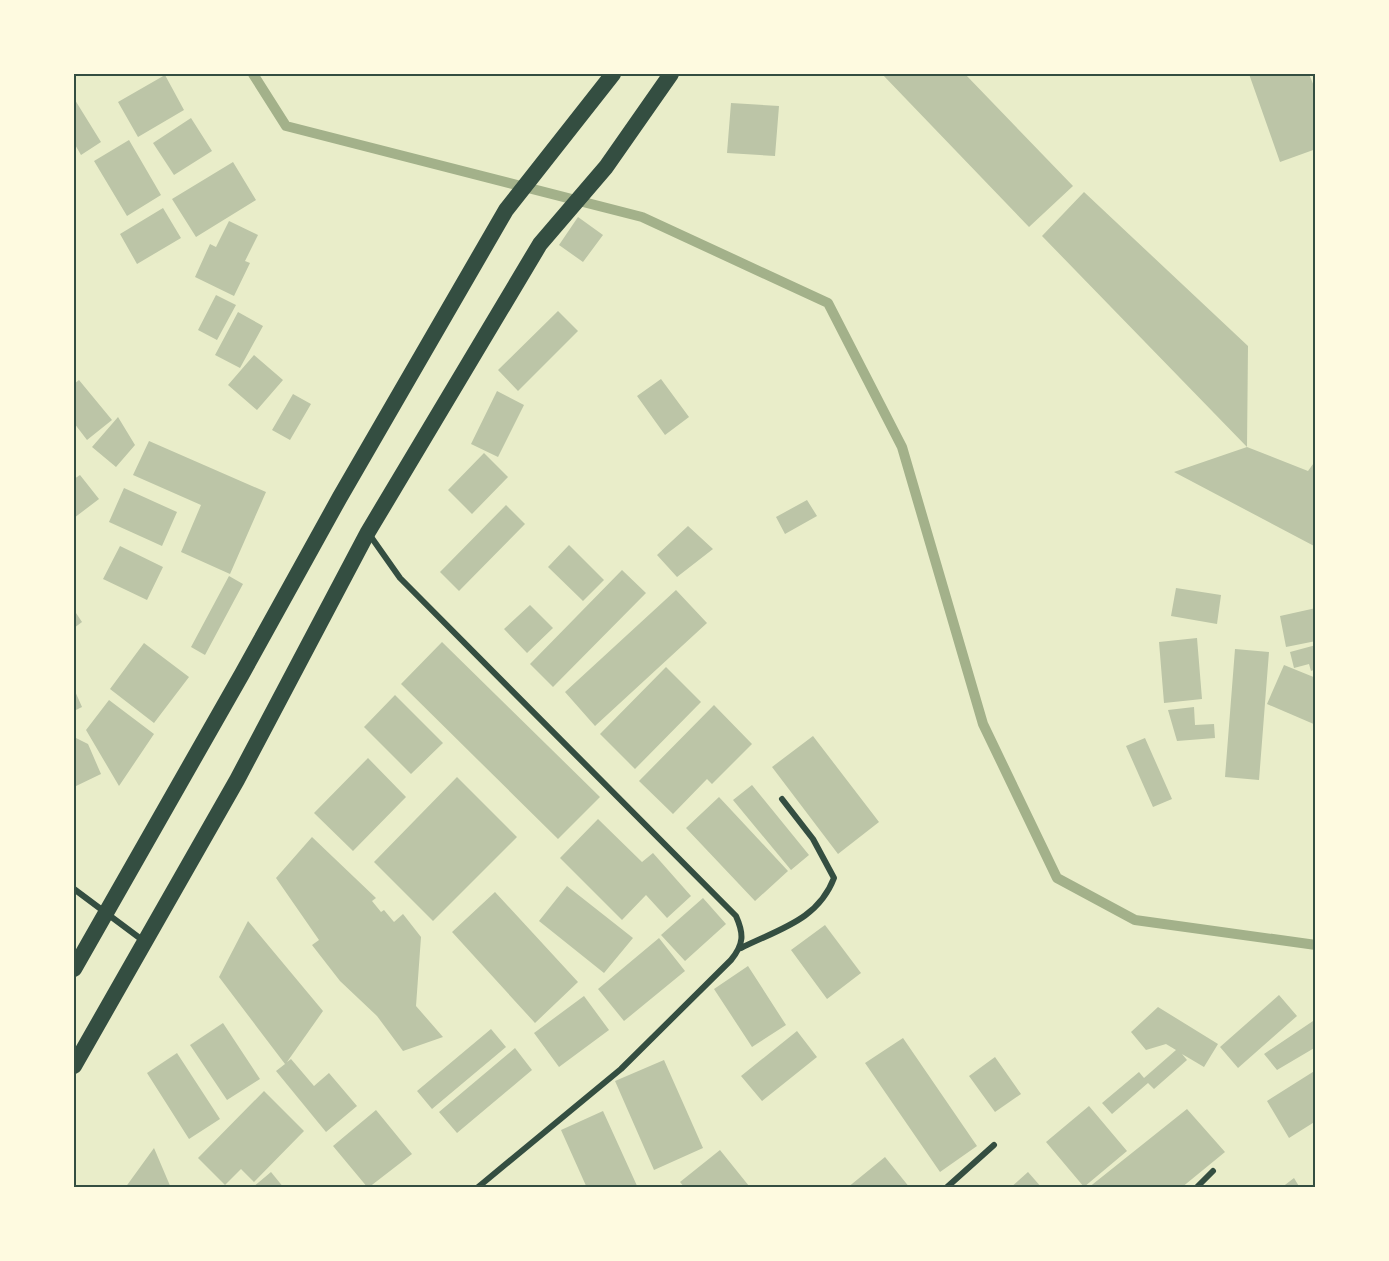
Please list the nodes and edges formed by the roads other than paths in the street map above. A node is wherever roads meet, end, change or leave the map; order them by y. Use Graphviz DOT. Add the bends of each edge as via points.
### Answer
graph roads {
  1 [pos="613,74"];
  2 [pos="671,74"];
  3 [pos="368,532"];
  4 [pos="782,799"];
  5 [pos="74,889"];
  6 [pos="106,915"];
  7 [pos="145,942"];
  8 [pos="741,948"];
  9 [pos="74,969"];
  10 [pos="74,1066"];
  11 [pos="994,1145"];
  12 [pos="1213,1171"];
  13 [pos="477,1188"];
  14 [pos="946,1188"];
  15 [pos="1196,1188"];
  1 -- 6 [label="highway" via="506,210"];
  2 -- 3 [label="highway" via="606,167 540,244"];
  3 -- 7 [label="highway" via="237,780"];
  3 -- 8 [label="street" via="400,578 736,916 743,932"];
  4 -- 8 [label="street" via="813,839 834,878 827,896 806,917"];
  5 -- 6 [label="street"];
  6 -- 7 [label="street"];
  6 -- 9 [label="highway"];
  7 -- 10 [label="highway"];
  8 -- 13 [label="street" via="621,1069"];
  11 -- 14 [label="street"];
  12 -- 15 [label="street"];
}
